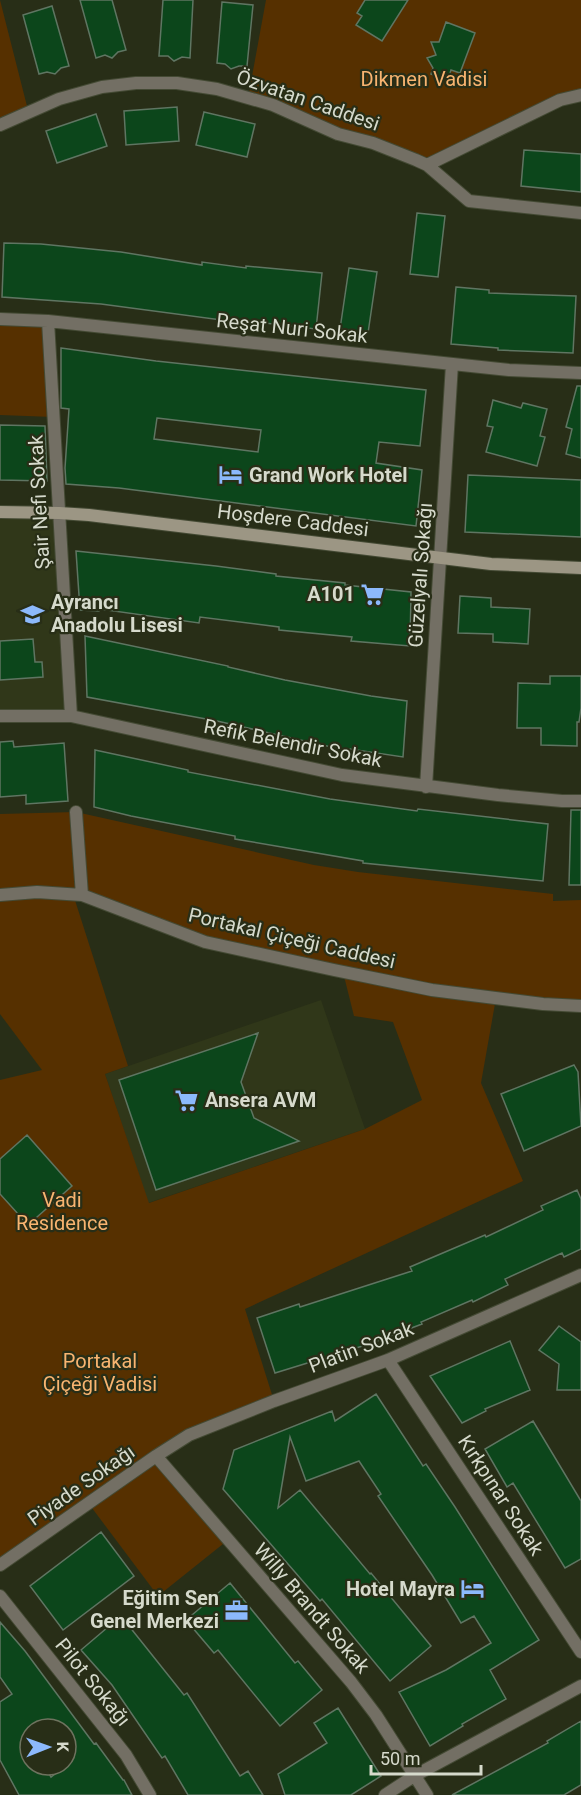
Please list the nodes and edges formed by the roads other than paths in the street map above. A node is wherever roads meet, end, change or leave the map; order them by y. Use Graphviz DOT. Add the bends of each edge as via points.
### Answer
graph roads {
  1 [pos="581,95"];
  2 [pos="0,125"];
  3 [pos="428,165"];
  4 [pos="581,213"];
  5 [pos="0,319"];
  6 [pos="48,321"];
  7 [pos="452,364"];
  8 [pos="581,374"];
  9 [pos="0,512"];
  10 [pos="59,513"];
  11 [pos="440,557"];
  12 [pos="581,568"];
  13 [pos="0,716"];
  14 [pos="71,717"];
  15 [pos="426,787"];
  16 [pos="581,801"];
  17 [pos="76,812"];
  18 [pos="0,896"];
  19 [pos="82,896"];
  20 [pos="581,1006"];
  21 [pos="581,1275"];
  22 [pos="388,1360"];
  23 [pos="156,1456"];
  24 [pos="0,1565"];
  25 [pos="0,1596"];
  26 [pos="581,1652"];
  27 [pos="581,1686"];
  28 [pos="414,1776"];
  29 [pos="150,1795"];
  30 [pos="386,1795"];
  31 [pos="427,1795"];
  1 -- 3 [label="street" via="560,100"];
  2 -- 3 [label="street, Özvatan Caddesi" via="59,99 102,87 177,83 217,89 273,105 338,134 373,142"];
  3 -- 4 [label="street, Özvatan Caddesi" via="469,201"];
  5 -- 6 [label="street, Reşat Nuri Sokak"];
  6 -- 7 [label="street, Reşat Nuri Sokak"];
  6 -- 10 [label="street, Şair Nefi Sokak"];
  7 -- 8 [label="street, Reşat Nuri Sokak"];
  7 -- 11 [label="street, Güzelyalı Sokağı"];
  9 -- 10 [label="main road, Hoşdere Caddesi"];
  10 -- 11 [label="main road, Hoşdere Caddesi"];
  10 -- 14 [label="street, Şair Nefi Sokak"];
  11 -- 12 [label="main road, Hoşdere Caddesi" via="491,564"];
  11 -- 15 [label="street, Güzelyalı Sokağı"];
  13 -- 14 [label="street, Refik Belendir Sokak"];
  14 -- 15 [label="street, Refik Belendir Sokak" via="342,775"];
  15 -- 16 [label="street, Refik Belendir Sokak"];
  17 -- 19 [label="street"];
  18 -- 19 [label="street, Portakal Çiçeği Caddesi" via="37,892"];
  19 -- 20 [label="street, Portakal Çiçeği Caddesi" via="205,942 432,990"];
  21 -- 22 [label="street, Platin Sokak"];
  22 -- 23 [label="street, Platin Sokak" via="189,1435"];
  22 -- 26 [label="street, Kırkpınar Sokak"];
  23 -- 24 [label="street, Piyade Sokağı"];
  23 -- 28 [label="street, Willy Brandt Sokak" via="351,1682"];
  25 -- 29 [label="street, Pilot Sokağı" via="126,1755"];
  27 -- 28 [label="street"];
  28 -- 30 [label="street"];
  28 -- 31 [label="street, Willy Brandt Sokak"];
}
